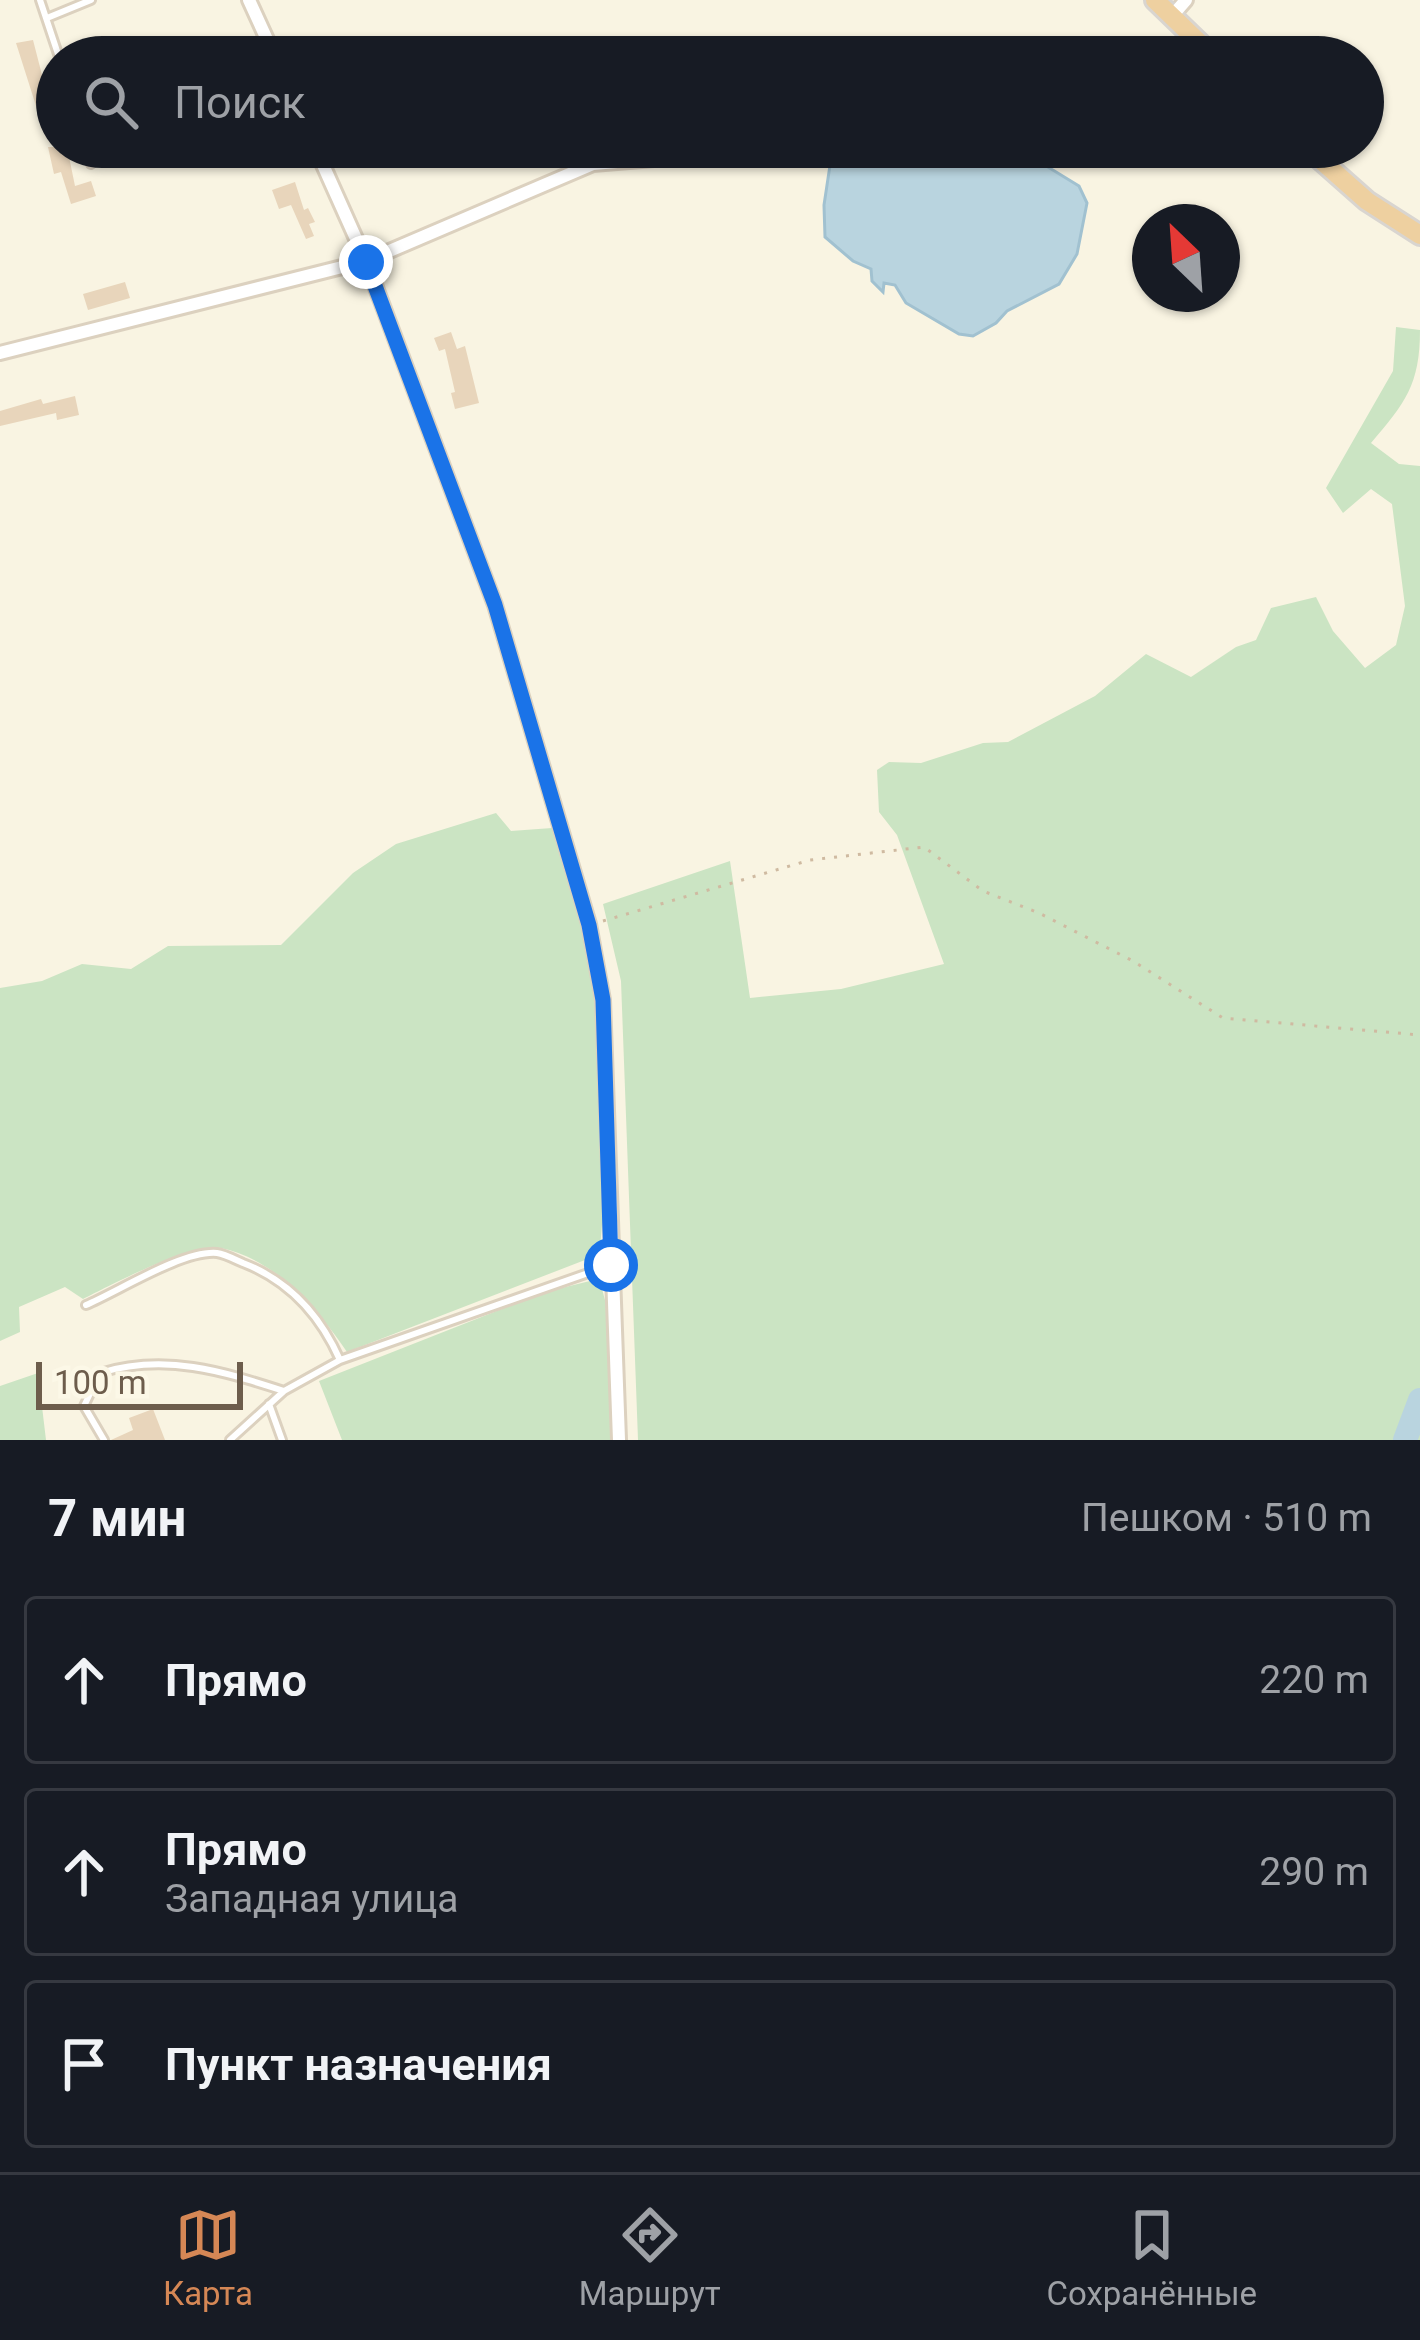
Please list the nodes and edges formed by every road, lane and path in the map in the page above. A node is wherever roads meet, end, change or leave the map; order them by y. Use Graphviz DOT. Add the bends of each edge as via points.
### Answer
graph roads {
  1 [pos="40,0"];
  2 [pos="91,0"];
  3 [pos="249,0"];
  4 [pos="1155,0"];
  5 [pos="1186,0"];
  6 [pos="1172,16"];
  7 [pos="47,18"];
  8 [pos="53,36"];
  9 [pos="265,36"];
  10 [pos="1192,36"];
  11 [pos="324,168"];
  12 [pos="584,168"];
  13 [pos="1329,168"];
  14 [pos="1417,230"];
  15 [pos="366,262"];
  16 [pos="0,353"];
  17 [pos="589,925"];
  18 [pos="1420,1034"];
  19 [pos="611,1265"];
  20 [pos="86,1305"];
  21 [pos="340,1360"];
  22 [pos="284,1391"];
  23 [pos="268,1404"];
  24 [pos="104,1440"];
  25 [pos="230,1440"];
  26 [pos="281,1440"];
  27 [pos="619,1440"];
  1 -- 7 [label="lane"];
  2 -- 7 [label="lane"];
  3 -- 9 [label="street"];
  4 -- 6 [label="highway"];
  5 -- 6 [label="street"];
  6 -- 10 [label="highway"];
  7 -- 8 [label="lane"];
  11 -- 15 [label="street"];
  12 -- 15 [label="street"];
  13 -- 14 [label="highway"];
  15 -- 16 [label="street"];
  15 -- 17 [label="street" via="495,605"];
  17 -- 18 [label="path" via="810,860 924,847 983,891 1133,961 1223,1018"];
  17 -- 19 [label="street" via="603,1000"];
  19 -- 21 [label="lane"];
  19 -- 27 [label="street"];
  20 -- 21 [label="lane" via="185,1258 217,1253 297,1294"];
  21 -- 22 [label="lane"];
  22 -- 23 [label="lane"];
  22 -- 24 [label="lane" via="191,1365 125,1365 100,1373 84,1406"];
  23 -- 25 [label="lane"];
  23 -- 26 [label="lane"];
}
